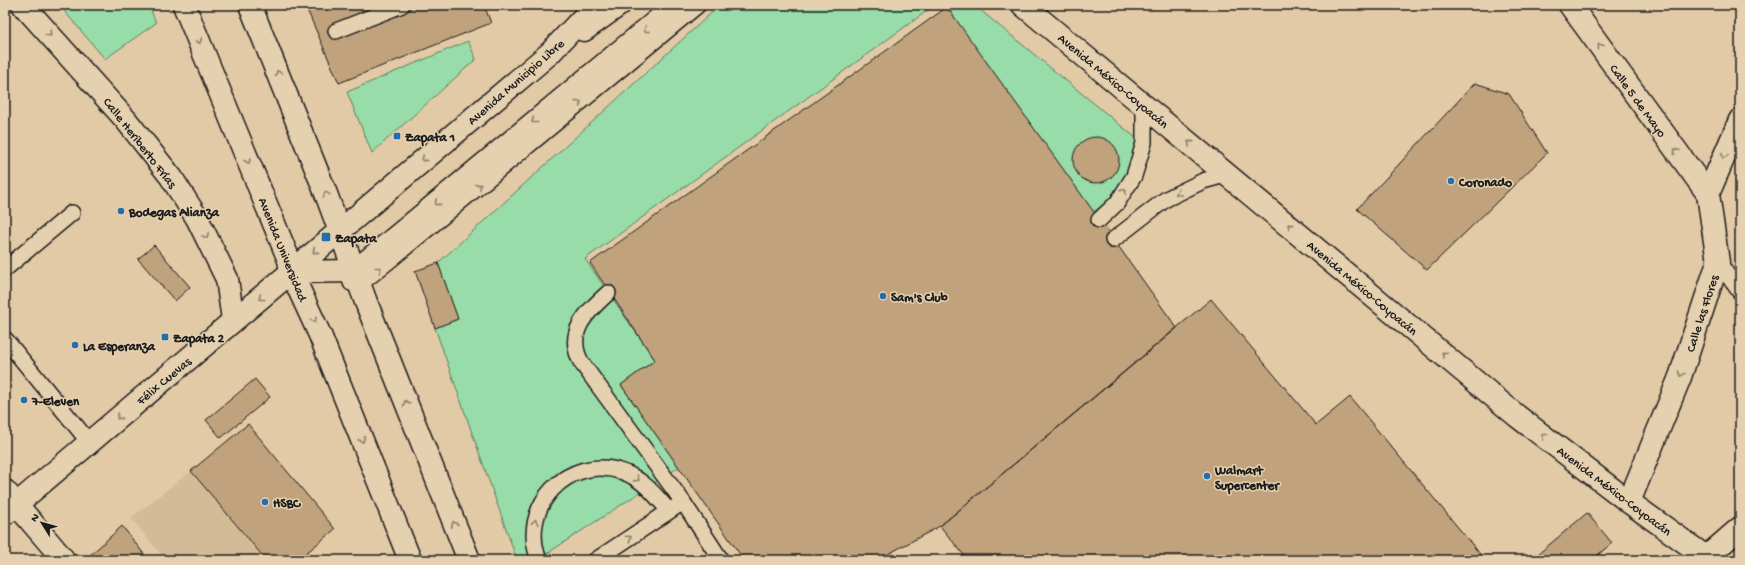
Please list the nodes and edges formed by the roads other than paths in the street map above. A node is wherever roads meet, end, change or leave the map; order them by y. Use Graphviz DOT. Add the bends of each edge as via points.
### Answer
graph roads {
  1 [pos="23,5"];
  2 [pos="184,5"];
  3 [pos="250,5"];
  4 [pos="402,5"];
  5 [pos="595,5"];
  6 [pos="619,5"];
  7 [pos="676,5"];
  8 [pos="698,5"];
  9 [pos="1023,5"];
  10 [pos="1570,5"];
  11 [pos="336,31"];
  12 [pos="550,53"];
  13 [pos="1144,105"];
  14 [pos="1740,120"];
  15 [pos="1228,174"];
  16 [pos="1708,194"];
  17 [pos="72,213"];
  18 [pos="1099,220"];
  19 [pos="340,231"];
  20 [pos="1113,240"];
  21 [pos="1718,262"];
  22 [pos="5,269"];
  23 [pos="290,272"];
  24 [pos="357,278"];
  25 [pos="1740,292"];
  26 [pos="608,293"];
  27 [pos="234,320"];
  28 [pos="5,339"];
  29 [pos="89,442"];
  30 [pos="683,502"];
  31 [pos="1629,502"];
  32 [pos="9,503"];
  33 [pos="669,511"];
  34 [pos="1740,528"];
  35 [pos="717,559"];
  36 [pos="1707,559"];
  37 [pos="64,560"];
  38 [pos="410,560"];
  39 [pos="469,560"];
  40 [pos="539,560"];
  41 [pos="596,560"];
  1 -- 27 [label="main road, Calle Heriberto Frías, one-way" via="126,120 171,177 197,218 227,279"];
  2 -- 23 [label="main road, Avenida Universidad, one-way" via="289,260"];
  19 -- 3 [label="main road, one-way"];
  4 -- 11 [label="lane"];
  5 -- 12 [label="main road, Avenida Municipio Libre"];
  6 -- 12 [label="main road"];
  7 -- 24 [label="main road, one-way"];
  24 -- 8 [label="lane, one-way"];
  9 -- 13 [label="main road, Avenida México-Coyoacán"];
  16 -- 10 [label="main road, Calle 5 de Mayo, one-way"];
  12 -- 19 [label="main road, Avenida Municipio Libre, one-way"];
  15 -- 13 [label="main road, Avenida México-Coyoacán, one-way"];
  18 -- 13 [label="lane, one-way" via="1117,203 1134,176 1144,143"];
  14 -- 16 [label="main road, one-way"];
  15 -- 20 [label="lane, one-way" via="1202,181 1166,200"];
  31 -- 15 [label="main road, Avenida México-Coyoacán, one-way" via="1517,416"];
  16 -- 21 [label="main road, Calle las Flores"];
  17 -- 22 [label="lane"];
  19 -- 23 [label="main road, Félix Cuevas, one-way"];
  19 -- 24 [label="main road"];
  21 -- 25 [label="lane"];
  21 -- 31 [label="main road, Calle las Flores, one-way" via="1680,377"];
  23 -- 24 [label="main road"];
  23 -- 27 [label="main road, Félix Cuevas, one-way"];
  23 -- 38 [label="main road, Avenida Universidad, one-way" via="311,314"];
  39 -- 24 [label="main road, one-way"];
  26 -- 30 [label="lane" via="587,312 578,328 576,353"];
  27 -- 29 [label="main road, Félix Cuevas, one-way"];
  28 -- 29 [label="lane"];
  29 -- 32 [label="main road, Félix Cuevas"];
  30 -- 33 [label="lane"];
  30 -- 35 [label="lane"];
  31 -- 36 [label="main road, Avenida México-Coyoacán"];
  32 -- 37 [label="main road"];
  40 -- 33 [label="lane, one-way" via="535,550 534,534 538,511 548,493 575,473 597,468 623,472 642,483"];
  41 -- 33 [label="lane, one-way"];
  34 -- 36 [label="main road"];
}
